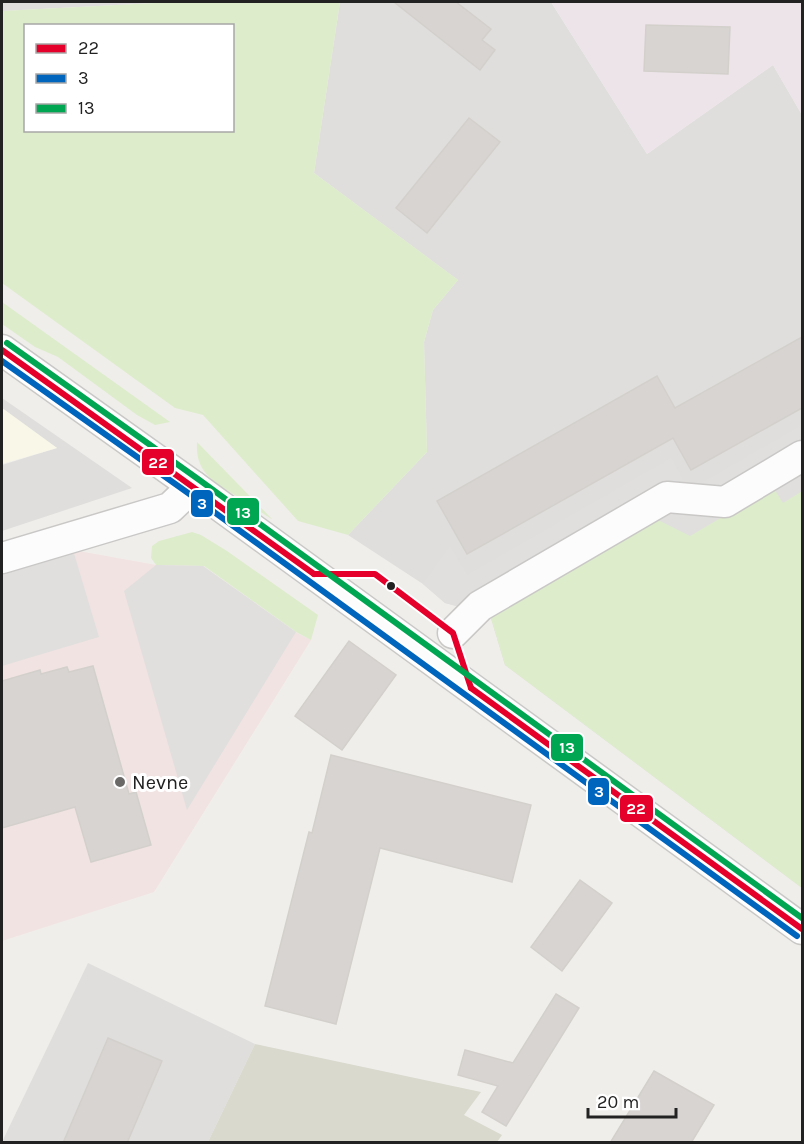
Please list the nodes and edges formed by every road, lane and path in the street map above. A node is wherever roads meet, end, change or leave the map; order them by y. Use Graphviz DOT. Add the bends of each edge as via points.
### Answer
graph roads {
  1 [pos="2,350"];
  2 [pos="802,456"];
  3 [pos="193,486"];
  4 [pos="2,558"];
  5 [pos="453,633"];
  6 [pos="802,929"];
  1 -- 3 [label="street"];
  2 -- 5 [label="street" via="725,502 667,496 480,606"];
  3 -- 4 [label="street" via="170,508"];
  3 -- 6 [label="street"];
}
